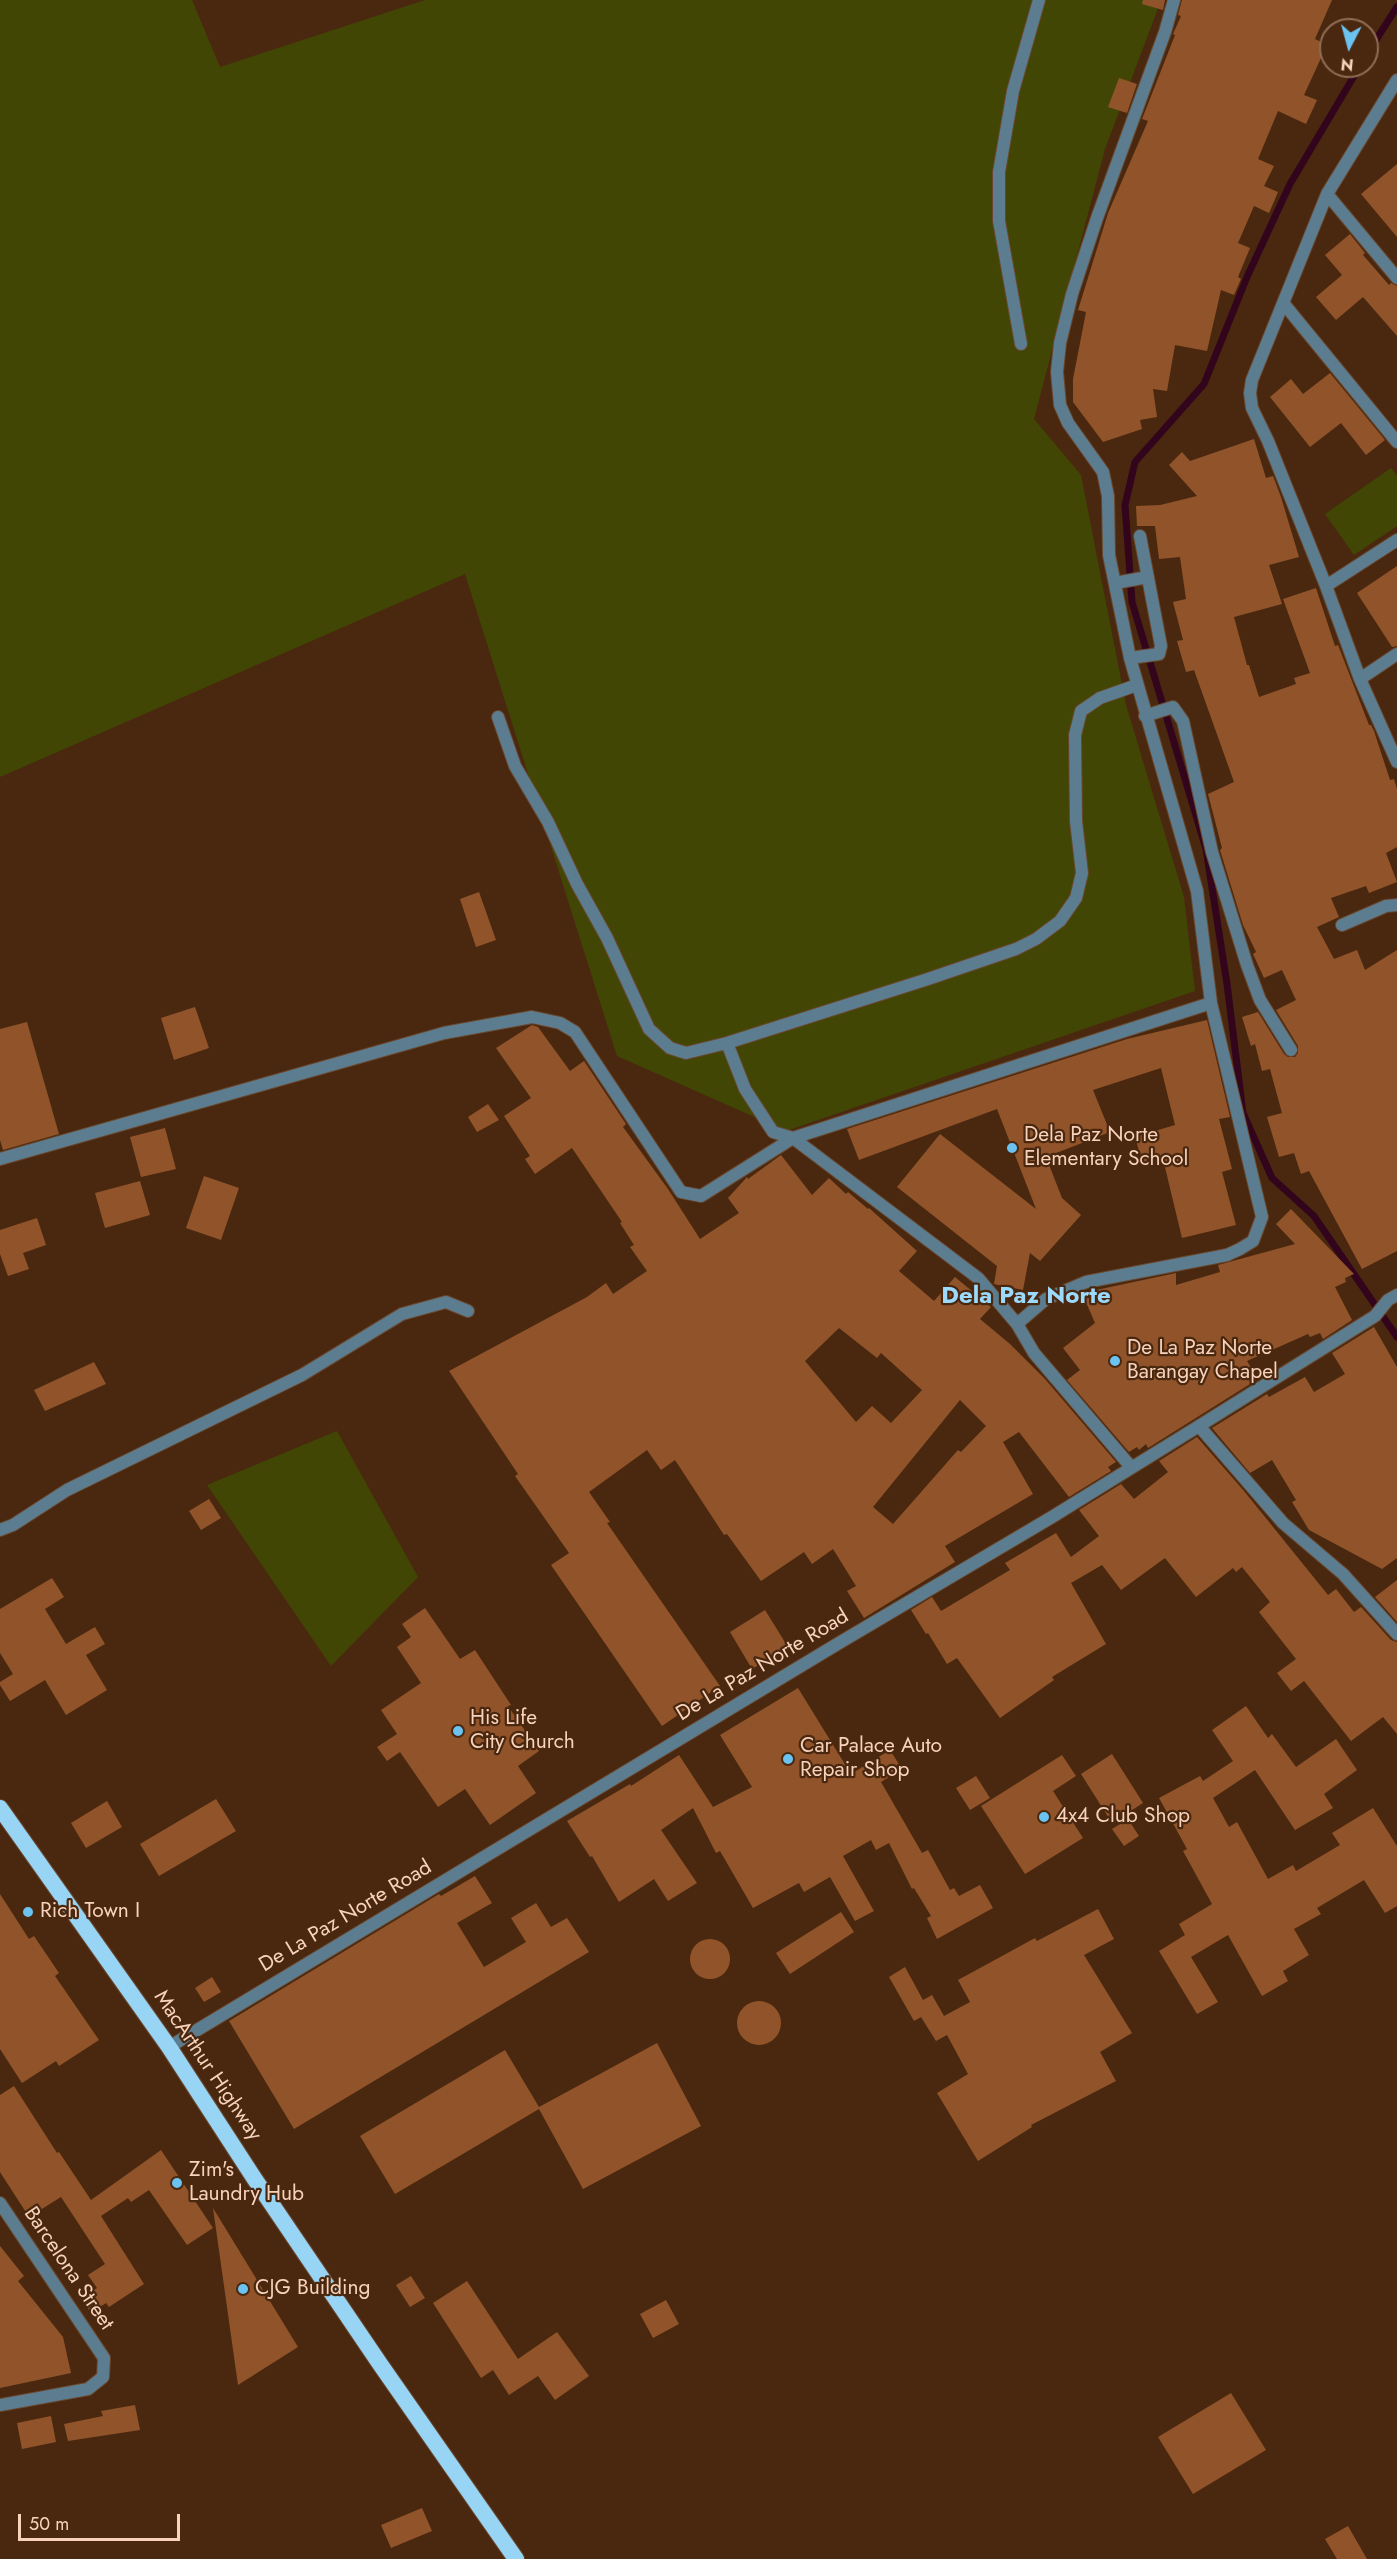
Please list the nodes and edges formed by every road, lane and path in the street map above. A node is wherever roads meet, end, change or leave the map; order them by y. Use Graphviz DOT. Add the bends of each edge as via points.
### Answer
graph roads {
  1 [pos="1039,0"];
  2 [pos="1174,0"];
  3 [pos="1397,80"];
  4 [pos="1327,194"];
  5 [pos="1397,278"];
  6 [pos="1284,304"];
  7 [pos="1021,344"];
  8 [pos="1397,442"];
  9 [pos="1140,536"];
  10 [pos="1397,540"];
  11 [pos="1132,580"];
  12 [pos="1326,585"];
  13 [pos="1397,654"];
  14 [pos="1133,658"];
  15 [pos="1360,680"];
  16 [pos="1137,685"];
  17 [pos="1149,714"];
  18 [pos="498,717"];
  19 [pos="1396,758"];
  20 [pos="1397,905"];
  21 [pos="1342,925"];
  22 [pos="1211,1003"];
  23 [pos="727,1042"];
  24 [pos="1291,1050"];
  25 [pos="792,1138"];
  26 [pos="0,1159"];
  27 [pos="1392,1297"];
  28 [pos="468,1311"];
  29 [pos="1017,1324"];
  30 [pos="1199,1426"];
  31 [pos="1131,1467"];
  32 [pos="0,1530"];
  33 [pos="1397,1634"];
  34 [pos="0,1810"];
  35 [pos="169,2047"];
  36 [pos="0,2203"];
  37 [pos="0,2405"];
  38 [pos="516,2559"];
  1 -- 7 [label="street" via="1013,92 999,172 999,221"];
  2 -- 11 [label="street" via="1097,218 1059,343 1060,405 1102,472 1108,496 1109,555"];
  3 -- 4 [label="street"];
  4 -- 5 [label="street"];
  4 -- 6 [label="street"];
  6 -- 8 [label="street"];
  6 -- 12 [label="street" via="1252,380 1252,408"];
  9 -- 11 [label="street"];
  10 -- 12 [label="street"];
  11 -- 14 [label="street"];
  11 -- 14 [label="street" via="1161,639 1159,654"];
  12 -- 15 [label="street"];
  13 -- 15 [label="street"];
  14 -- 16 [label="street"];
  15 -- 19 [label="street"];
  16 -- 17 [label="street"];
  16 -- 23 [label="street" via="1100,698 1081,711 1075,735 1076,821 1082,873 1076,898 1060,921 1016,949"];
  17 -- 22 [label="street" via="1197,891"];
  17 -- 24 [label="street" via="1173,707 1183,721 1212,852 1247,965 1260,1000"];
  18 -- 23 [label="street" via="515,766 548,822 649,1029 670,1048 686,1053"];
  20 -- 21 [label="street"];
  22 -- 25 [label="street"];
  22 -- 29 [label="street" via="1262,1217 1252,1241 1227,1255 1086,1282 1046,1299"];
  23 -- 25 [label="street" via="745,1089 761,1116 773,1132"];
  25 -- 26 [label="street" via="701,1196 681,1192 575,1032 560,1023 532,1017 444,1033"];
  25 -- 29 [label="street" via="978,1278"];
  27 -- 30 [label="street, De La Paz Norte Road" via="1375,1316"];
  28 -- 32 [label="street" via="447,1302 402,1314 302,1375 67,1490"];
  29 -- 31 [label="street" via="1034,1353"];
  30 -- 31 [label="street, De La Paz Norte Road"];
  30 -- 33 [label="street" via="1283,1522 1343,1574"];
  31 -- 35 [label="street, De La Paz Norte Road"];
  34 -- 35 [label="highway, MacArthur Highway"];
  35 -- 38 [label="highway, MacArthur Highway" via="380,2364"];
  36 -- 37 [label="street, Barcelona Street" via="104,2358 103,2377 88,2389"];
}
